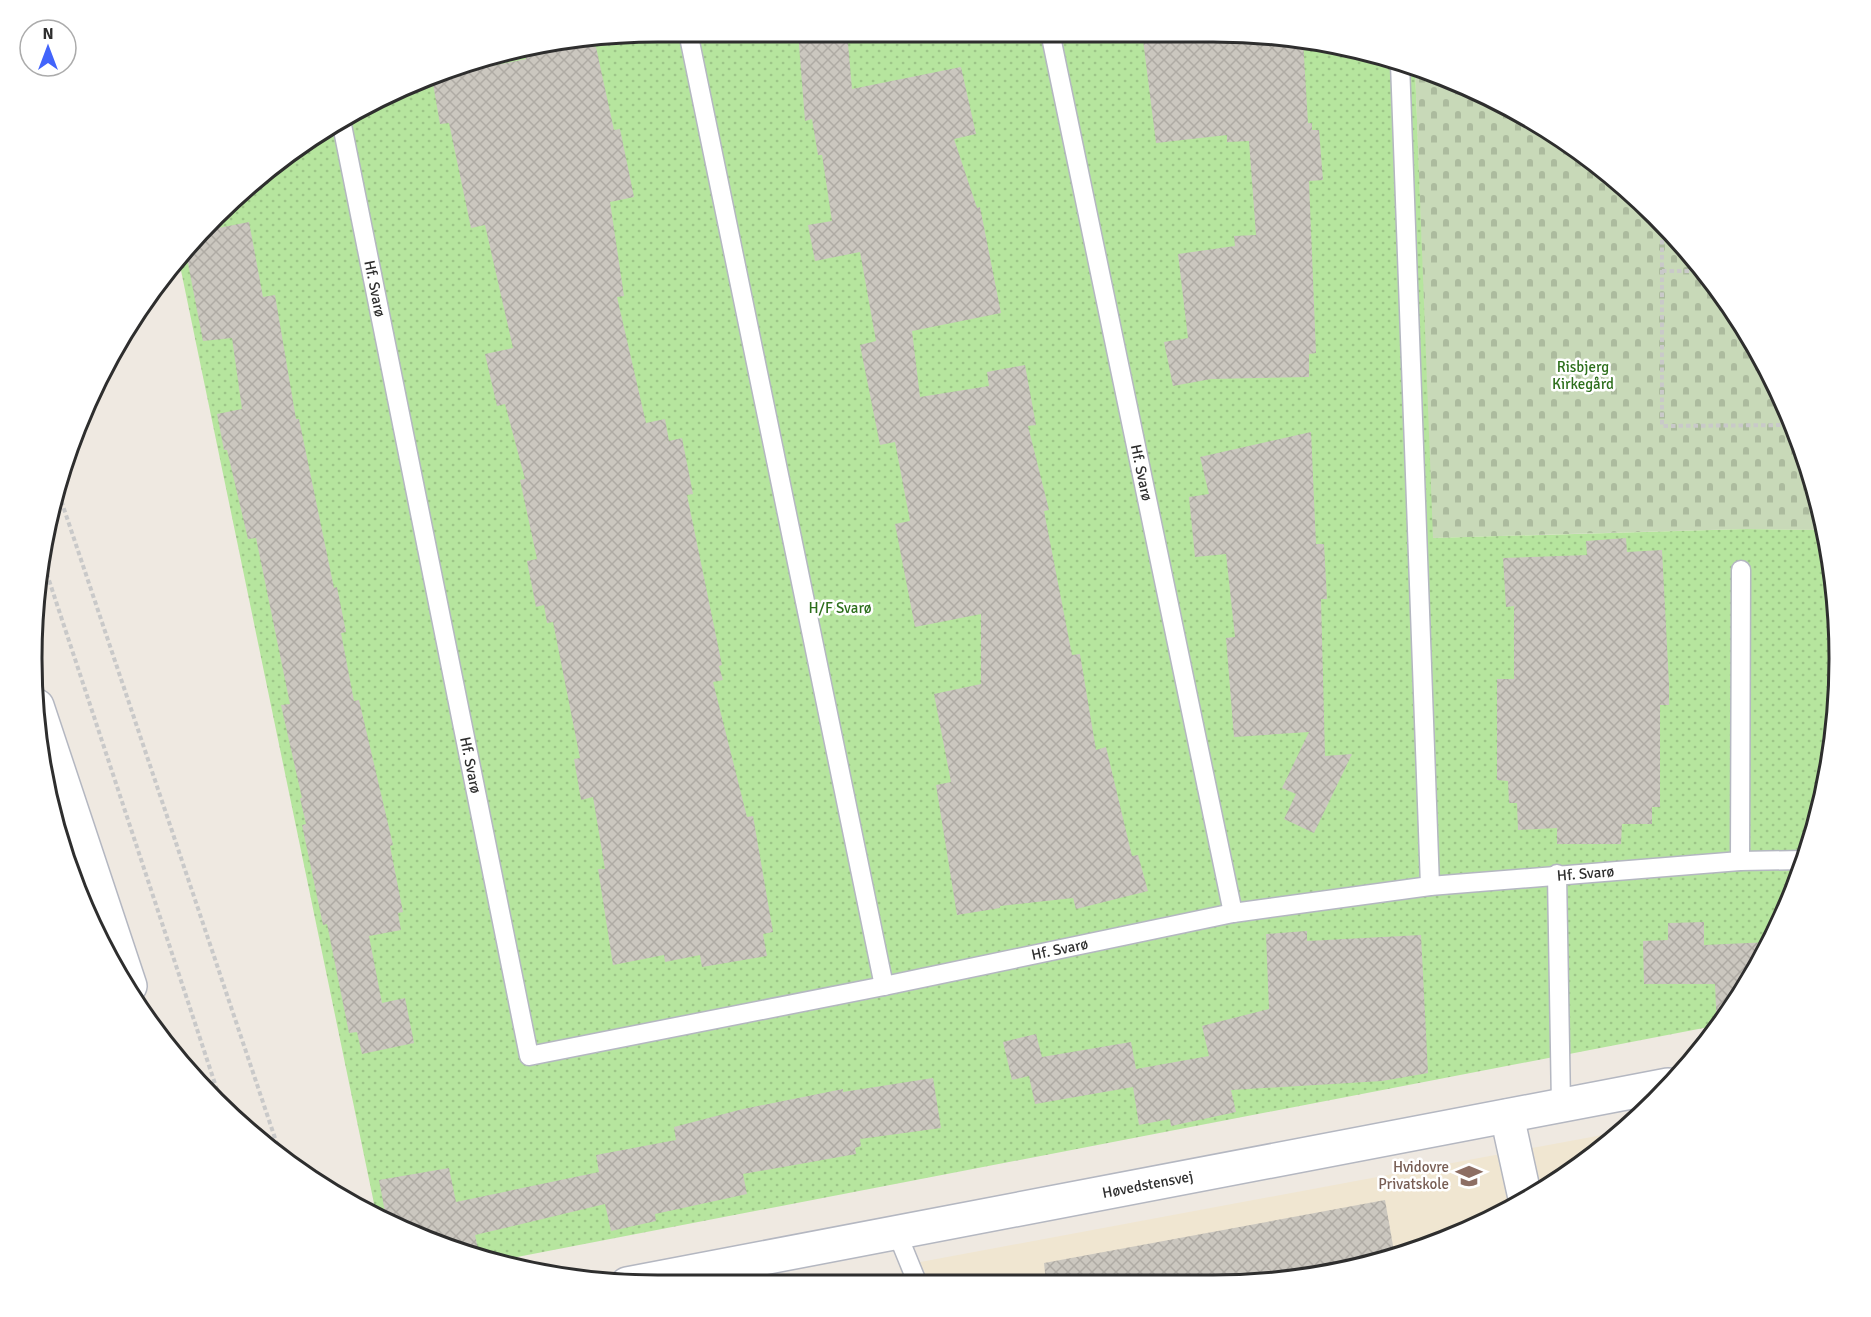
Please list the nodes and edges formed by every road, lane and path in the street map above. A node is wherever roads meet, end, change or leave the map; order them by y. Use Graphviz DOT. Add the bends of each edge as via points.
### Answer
graph roads {
  1 [pos="690,42"];
  2 [pos="1052,42"];
  3 [pos="1400,72"];
  4 [pos="343,129"];
  5 [pos="1662,238"];
  6 [pos="1662,271"];
  7 [pos="1692,271"];
  8 [pos="1783,425"];
  9 [pos="62,503"];
  10 [pos="1741,570"];
  11 [pos="47,575"];
  12 [pos="47,735"];
  13 [pos="1795,860"];
  14 [pos="1740,861"];
  15 [pos="1557,874"];
  16 [pos="1430,885"];
  17 [pos="1233,913"];
  18 [pos="121,960"];
  19 [pos="884,986"];
  20 [pos="216,1087"];
  21 [pos="1654,1088"];
  22 [pos="1561,1105"];
  23 [pos="1507,1116"];
  24 [pos="276,1143"];
  25 [pos="1523,1191"];
  26 [pos="897,1233"];
  27 [pos="675,1275"];
  28 [pos="914,1275"];
  1 -- 19 [label="lane"];
  2 -- 17 [label="lane, Hf. Svarø"];
  3 -- 16 [label="lane"];
  4 -- 19 [label="lane, Hf. Svarø" via="529,1056"];
  5 -- 6 [label="path"];
  6 -- 7 [label="path"];
  6 -- 8 [label="path" via="1662,426"];
  9 -- 24 [label="path"];
  10 -- 14 [label="lane"];
  11 -- 20 [label="path"];
  12 -- 18 [label="street"];
  13 -- 14 [label="lane, Hf. Svarø"];
  14 -- 15 [label="lane, Hf. Svarø"];
  15 -- 16 [label="lane, Hf. Svarø"];
  15 -- 22 [label="lane"];
  16 -- 17 [label="lane, Hf. Svarø"];
  17 -- 19 [label="lane, Hf. Svarø"];
  21 -- 22 [label="street, Høvedstensvej"];
  22 -- 23 [label="street, Høvedstensvej"];
  23 -- 25 [label="street"];
  23 -- 26 [label="street, Høvedstensvej"];
  26 -- 27 [label="street, Høvedstensvej"];
  26 -- 28 [label="lane"];
}
